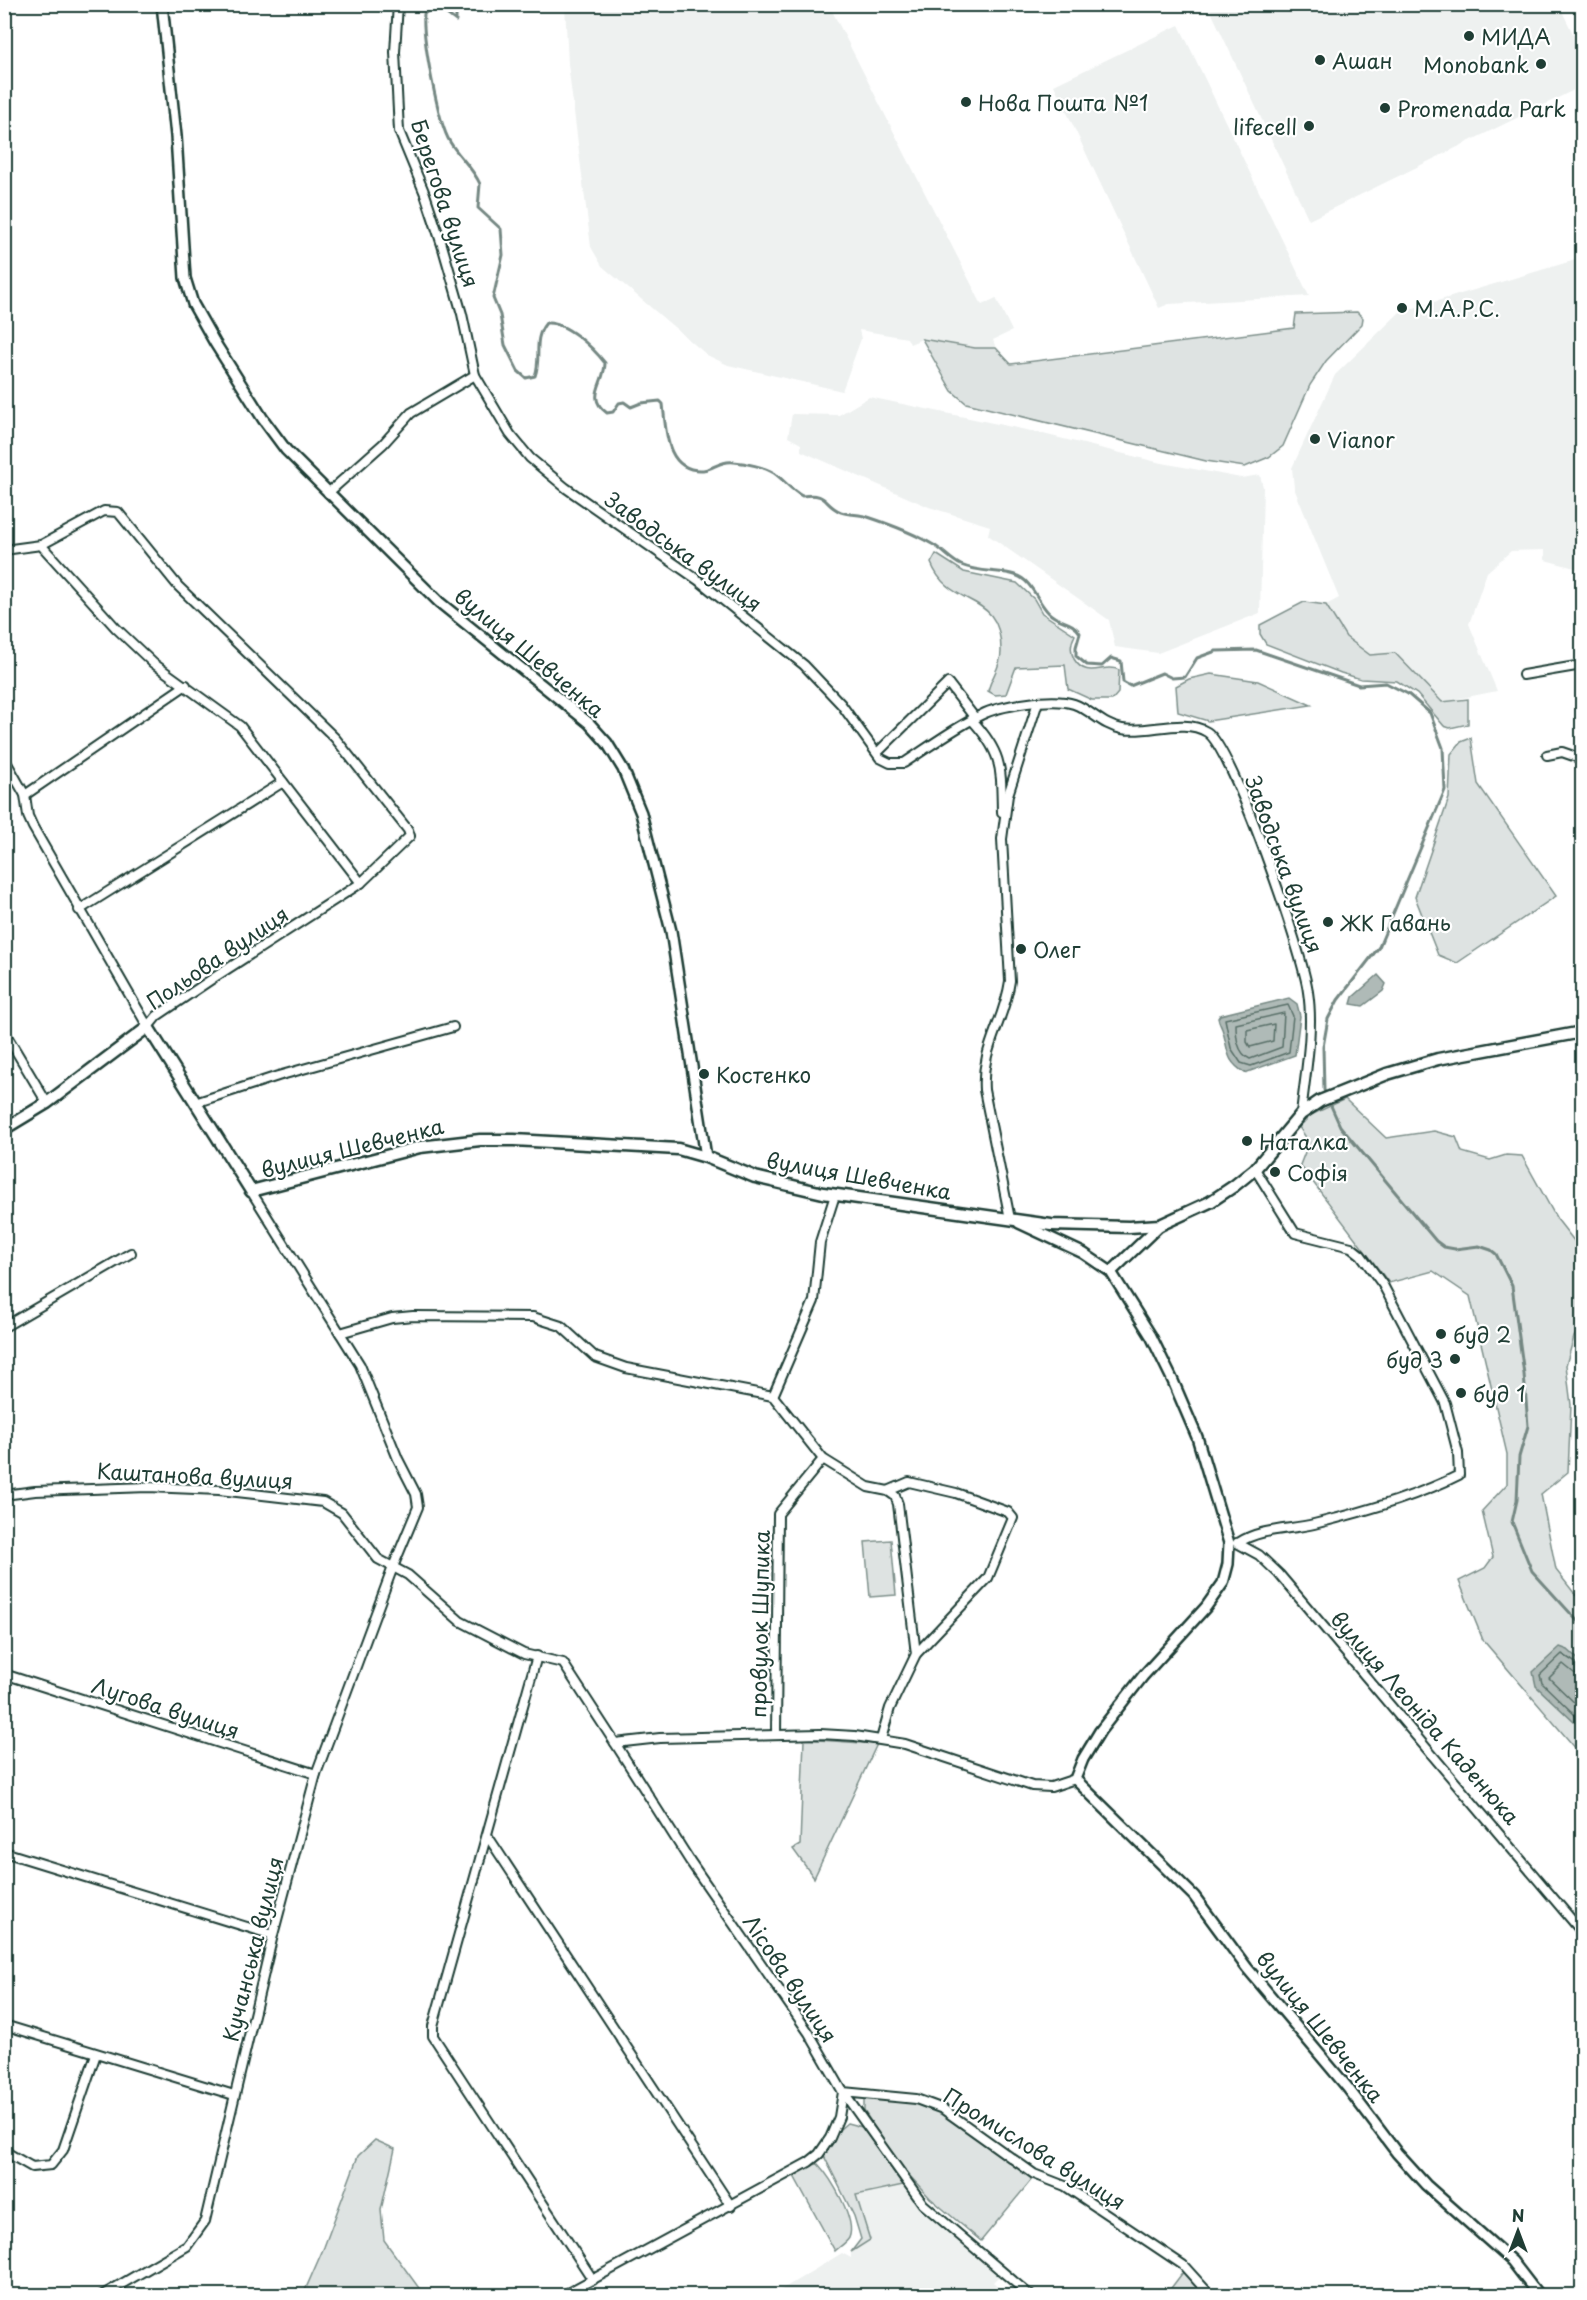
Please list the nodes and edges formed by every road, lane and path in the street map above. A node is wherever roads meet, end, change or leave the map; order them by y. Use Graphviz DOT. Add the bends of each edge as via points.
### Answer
graph roads {
  1 [pos="162,4"];
  2 [pos="398,4"];
  3 [pos="476,375"];
  4 [pos="328,493"];
  5 [pos="41,545"];
  6 [pos="4,550"];
  7 [pos="1582,665"];
  8 [pos="1523,675"];
  9 [pos="186,685"];
  10 [pos="1038,702"];
  11 [pos="974,719"];
  12 [pos="877,753"];
  13 [pos="1547,755"];
  14 [pos="4,758"];
  15 [pos="1582,759"];
  16 [pos="283,782"];
  17 [pos="25,795"];
  18 [pos="1002,839"];
  19 [pos="361,883"];
  20 [pos="79,910"];
  21 [pos="453,1026"];
  22 [pos="148,1027"];
  23 [pos="4,1031"];
  24 [pos="1582,1032"];
  25 [pos="47,1103"];
  26 [pos="195,1103"];
  27 [pos="1301,1114"];
  28 [pos="4,1129"];
  29 [pos="706,1157"];
  30 [pos="1255,1169"];
  31 [pos="251,1191"];
  32 [pos="835,1195"];
  33 [pos="1010,1219"];
  34 [pos="1160,1225"];
  35 [pos="131,1253"];
  36 [pos="1111,1272"];
  37 [pos="4,1327"];
  38 [pos="340,1333"];
  39 [pos="773,1396"];
  40 [pos="823,1459"];
  41 [pos="888,1491"];
  42 [pos="4,1495"];
  43 [pos="1234,1543"];
  44 [pos="393,1568"];
  45 [pos="916,1654"];
  46 [pos="537,1656"];
  47 [pos="4,1674"];
  48 [pos="776,1734"];
  49 [pos="881,1739"];
  50 [pos="615,1743"];
  51 [pos="316,1774"];
  52 [pos="1075,1779"];
  53 [pos="487,1835"];
  54 [pos="4,1852"];
  55 [pos="1582,1932"];
  56 [pos="273,1935"];
  57 [pos="4,2025"];
  58 [pos="96,2054"];
  59 [pos="843,2092"];
  60 [pos="234,2095"];
  61 [pos="4,2151"];
  62 [pos="731,2206"];
  63 [pos="593,2280"];
  64 [pos="101,2295"];
  65 [pos="562,2295"];
  66 [pos="1031,2295"];
  67 [pos="1211,2295"];
  68 [pos="1539,2295"];
  1 -- 4 [label="street, вулиця Шевченка" via="176,136 182,254 193,304 263,419 286,450"];
  2 -- 3 [label="street, Берегова вулиця" via="394,52 399,131 442,245"];
  3 -- 4 [label="street" via="411,413"];
  3 -- 12 [label="street, Заводська вулиця" via="510,434 530,458 566,488 698,580 804,665 842,704"];
  4 -- 29 [label="street, вулиця Шевченка" via="439,602 575,710 607,743 623,770 641,813 671,931"];
  5 -- 6 [label="street"];
  5 -- 9 [label="street" via="116,628 153,663"];
  5 -- 19 [label="street, Польова вулиця" via="94,516 111,511 123,516 151,554 212,621 335,738 408,830 409,838"];
  7 -- 8 [label="street"];
  9 -- 16 [label="street" via="240,726"];
  9 -- 17 [label="street"];
  10 -- 11 [label="street, Заводська вулиця"];
  10 -- 18 [label="street" via="1008,795"];
  10 -- 27 [label="street, Заводська вулиця" via="1074,704 1121,729 1195,727 1217,741 1242,797 1302,960 1310,1013"];
  11 -- 12 [label="street, Заводська вулиця" via="904,763 890,763"];
  11 -- 12 [label="street" via="948,683"];
  11 -- 18 [label="street" via="995,747 1000,762"];
  13 -- 15 [label="street" via="1562,752"];
  14 -- 17 [label="street, Польова вулиця"];
  16 -- 19 [label="street"];
  16 -- 20 [label="street"];
  17 -- 20 [label="street, Польова вулиця" via="27,816"];
  18 -- 33 [label="street" via="1010,981 983,1070"];
  19 -- 22 [label="street, Польова вулиця" via="157,1016"];
  20 -- 22 [label="street, Польова вулиця"];
  21 -- 26 [label="street"];
  22 -- 25 [label="main road"];
  22 -- 26 [label="main road"];
  23 -- 25 [label="street"];
  24 -- 27 [label="main road, вулиця Шевченка" via="1438,1059 1340,1092"];
  25 -- 28 [label="main road"];
  26 -- 31 [label="main road"];
  27 -- 30 [label="main road, вулиця Шевченка"];
  29 -- 31 [label="main road, вулиця Шевченка" via="662,1147 480,1140 420,1147"];
  29 -- 32 [label="main road, вулиця Шевченка" via="771,1181"];
  30 -- 34 [label="main road, вулиця Шевченка" via="1210,1202"];
  30 -- 43 [label="street" via="1295,1233 1351,1247 1383,1285 1445,1403 1458,1453 1459,1475 1368,1509 1251,1535"];
  31 -- 38 [label="street, вулиця Шевченка"];
  32 -- 33 [label="main road, вулиця Шевченка"];
  32 -- 39 [label="street" via="820,1242 814,1301"];
  33 -- 34 [label="main road, вулиця Шевченка" via="1096,1227"];
  33 -- 36 [label="street, вулиця Шевченка" via="1083,1253"];
  34 -- 36 [label="street, вулиця Шевченка"];
  35 -- 37 [label="street"];
  36 -- 43 [label="street, вулиця Шевченка" via="1173,1380"];
  38 -- 39 [label="street" via="402,1317 533,1317 561,1326 595,1357 626,1368"];
  38 -- 44 [label="street, вулиця Шевченка" via="368,1380 418,1502 417,1514"];
  39 -- 40 [label="street"];
  40 -- 41 [label="street" via="868,1487"];
  40 -- 48 [label="street, провулок Шупика" via="778,1514"];
  41 -- 45 [label="street" via="898,1504"];
  41 -- 45 [label="street" via="909,1482 956,1493 1008,1512 1013,1518 988,1578"];
  42 -- 44 [label="street, Каштанова вулиця" via="148,1487 308,1499 333,1506 378,1559"];
  43 -- 52 [label="street, вулиця Шевченка" via="1222,1583 1206,1607 1143,1676 1100,1731"];
  43 -- 55 [label="street, вулиця Леоніда Каденюка" via="1258,1555 1279,1574"];
  44 -- 46 [label="street, Каштанова вулиця" via="408,1575 460,1622 506,1646"];
  44 -- 51 [label="street, Кучанська вулиця"];
  45 -- 49 [label="street" via="890,1708"];
  46 -- 50 [label="street, Лісова вулиця" via="563,1663"];
  46 -- 53 [label="street"];
  47 -- 51 [label="street, Лугова вулиця"];
  48 -- 49 [label="street"];
  48 -- 50 [label="street"];
  49 -- 52 [label="street" via="1032,1786 1051,1787"];
  50 -- 59 [label="street, Лісова вулиця" via="690,1861 809,2032"];
  51 -- 56 [label="street, Кучанська вулиця"];
  52 -- 68 [label="street, вулиця Шевченка" via="1194,1896 1247,1968 1347,2086 1397,2153 1426,2185 1512,2261"];
  53 -- 62 [label="street"];
  53 -- 63 [label="street" via="433,2036"];
  54 -- 56 [label="street"];
  56 -- 60 [label="street, Кучанська вулиця"];
  57 -- 58 [label="street"];
  58 -- 60 [label="street"];
  58 -- 61 [label="street" via="63,2150 51,2166 32,2167"];
  59 -- 62 [label="street" via="839,2117 819,2154"];
  59 -- 66 [label="street" via="923,2204"];
  59 -- 67 [label="street, Промислова вулиця" via="916,2099 943,2109 1034,2174 1065,2186 1183,2265"];
  60 -- 64 [label="street, Кучанська вулиця" via="210,2206 198,2234 187,2246"];
  62 -- 63 [label="street"];
  63 -- 65 [label="street"];
}
